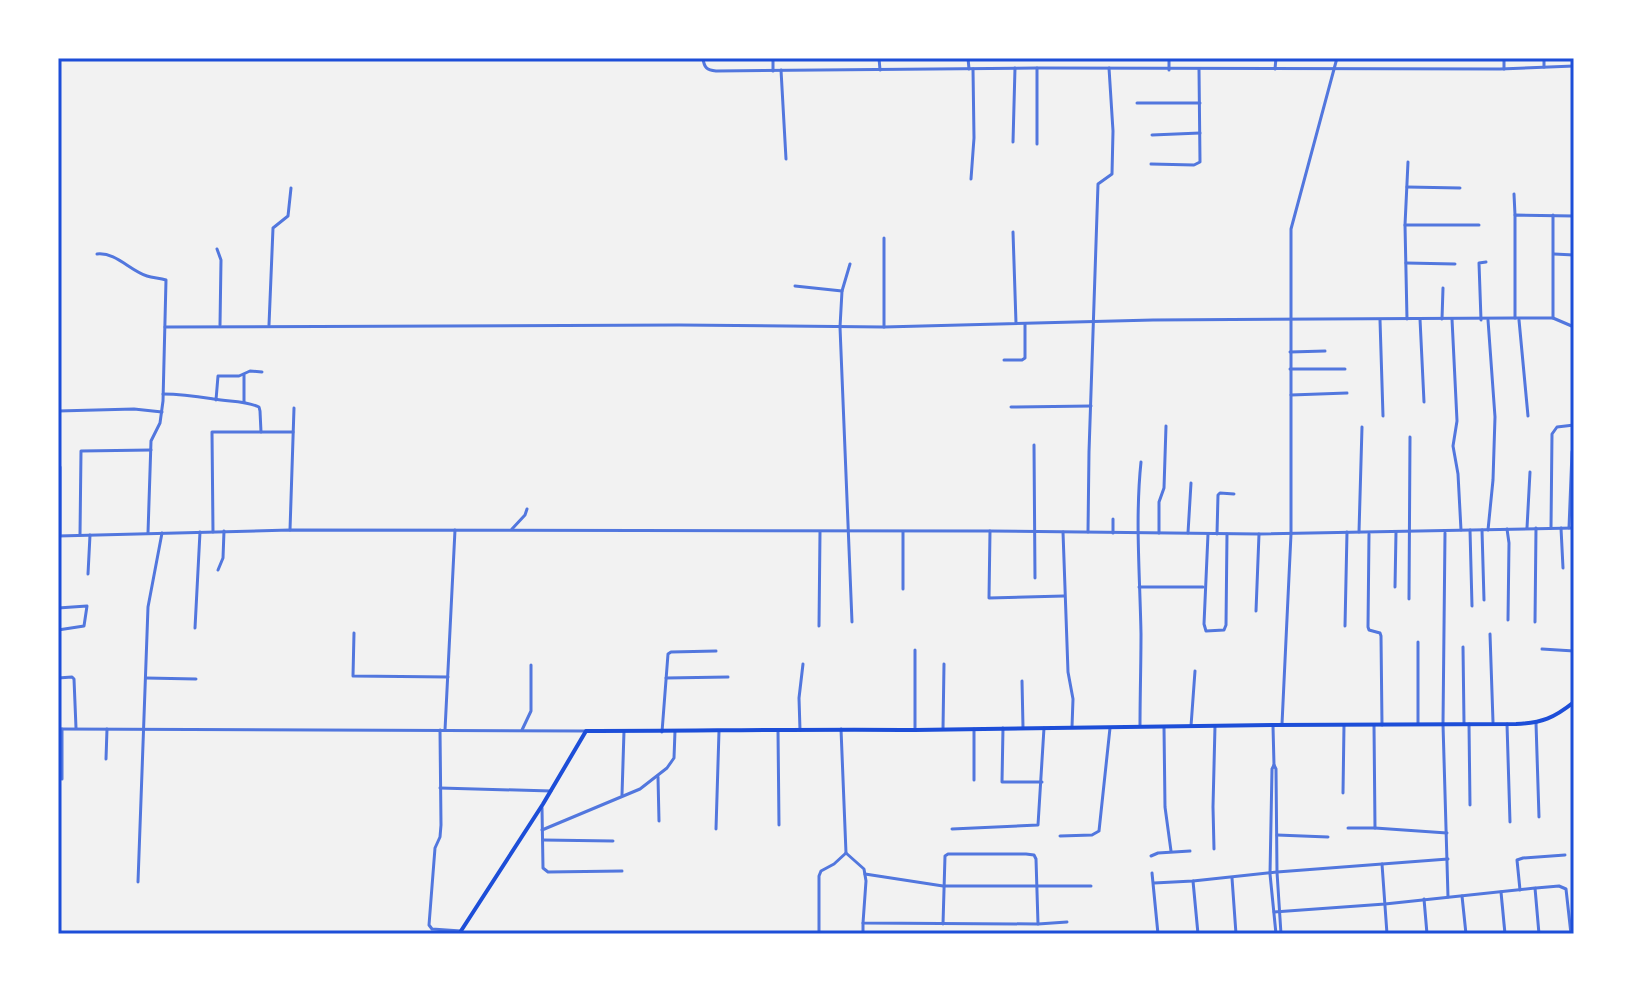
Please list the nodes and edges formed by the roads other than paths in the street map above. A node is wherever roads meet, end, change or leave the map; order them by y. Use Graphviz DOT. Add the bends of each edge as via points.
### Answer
graph roads {
  1 [pos="703,58"];
  2 [pos="773,58"];
  3 [pos="879,58"];
  4 [pos="968,58"];
  5 [pos="1169,58"];
  6 [pos="1276,58"];
  7 [pos="1337,58"];
  8 [pos="1504,58"];
  9 [pos="1544,58"];
  10 [pos="1574,66"];
  11 [pos="1335,67"];
  12 [pos="1544,67"];
  13 [pos="1015,68"];
  14 [pos="1037,68"];
  15 [pos="1109,68"];
  16 [pos="971,69"];
  17 [pos="1199,69"];
  18 [pos="1275,69"];
  19 [pos="1504,69"];
  20 [pos="781,70"];
  21 [pos="880,70"];
  22 [pos="1169,70"];
  23 [pos="773,71"];
  24 [pos="1137,103"];
  25 [pos="1200,103"];
  26 [pos="1200,133"];
  27 [pos="1152,135"];
  28 [pos="1013,142"];
  29 [pos="1037,144"];
  30 [pos="786,159"];
  31 [pos="1408,162"];
  32 [pos="1151,164"];
  33 [pos="971,179"];
  34 [pos="1407,187"];
  35 [pos="291,188"];
  36 [pos="1460,188"];
  37 [pos="1514,194"];
  38 [pos="1515,215"];
  39 [pos="1553,215"];
  40 [pos="1574,216"];
  41 [pos="1405,225"];
  42 [pos="1479,225"];
  43 [pos="1013,232"];
  44 [pos="884,238"];
  45 [pos="217,249"];
  46 [pos="97,254"];
  47 [pos="1554,254"];
  48 [pos="1574,255"];
  49 [pos="1486,262"];
  50 [pos="1406,263"];
  51 [pos="850,264"];
  52 [pos="1455,264"];
  53 [pos="795,286"];
  54 [pos="1443,288"];
  55 [pos="842,291"];
  56 [pos="1517,318"];
  57 [pos="1553,318"];
  58 [pos="1420,319"];
  59 [pos="1442,319"];
  60 [pos="1452,319"];
  61 [pos="1380,320"];
  62 [pos="1407,320"];
  63 [pos="1481,320"];
  64 [pos="1488,320"];
  65 [pos="1291,321"];
  66 [pos="1095,322"];
  67 [pos="1016,323"];
  68 [pos="1025,324"];
  69 [pos="220,325"];
  70 [pos="165,327"];
  71 [pos="269,327"];
  72 [pos="840,327"];
  73 [pos="884,327"];
  74 [pos="1574,327"];
  75 [pos="1325,351"];
  76 [pos="1290,352"];
  77 [pos="1004,360"];
  78 [pos="1290,369"];
  79 [pos="1345,369"];
  80 [pos="262,372"];
  81 [pos="244,375"];
  82 [pos="1347,393"];
  83 [pos="163,394"];
  84 [pos="1291,395"];
  85 [pos="216,400"];
  86 [pos="244,402"];
  87 [pos="1424,402"];
  88 [pos="1091,406"];
  89 [pos="1011,407"];
  90 [pos="294,408"];
  91 [pos="58,411"];
  92 [pos="162,412"];
  93 [pos="1383,416"];
  94 [pos="1528,416"];
  95 [pos="1574,425"];
  96 [pos="1166,426"];
  97 [pos="1362,427"];
  98 [pos="261,432"];
  99 [pos="293,432"];
  100 [pos="1410,437"];
  101 [pos="1034,445"];
  102 [pos="1574,445"];
  103 [pos="151,450"];
  104 [pos="1141,462"];
  105 [pos="60,467"];
  106 [pos="1530,472"];
  107 [pos="1191,483"];
  108 [pos="1234,494"];
  109 [pos="1572,506"];
  110 [pos="527,509"];
  111 [pos="1113,519"];
  112 [pos="1527,528"];
  113 [pos="1536,528"];
  114 [pos="1561,528"];
  115 [pos="1572,528"];
  116 [pos="512,529"];
  117 [pos="1507,529"];
  118 [pos="1551,529"];
  119 [pos="290,530"];
  120 [pos="455,530"];
  121 [pos="1461,530"];
  122 [pos="1470,530"];
  123 [pos="1482,530"];
  124 [pos="1488,530"];
  125 [pos="224,531"];
  126 [pos="849,531"];
  127 [pos="990,531"];
  128 [pos="1445,531"];
  129 [pos="200,532"];
  130 [pos="213,532"];
  131 [pos="820,532"];
  132 [pos="903,532"];
  133 [pos="1034,532"];
  134 [pos="1063,532"];
  135 [pos="1088,532"];
  136 [pos="1347,532"];
  137 [pos="1359,532"];
  138 [pos="1369,532"];
  139 [pos="1396,532"];
  140 [pos="1409,532"];
  141 [pos="148,533"];
  142 [pos="162,533"];
  143 [pos="1113,533"];
  144 [pos="1138,533"];
  145 [pos="1159,533"];
  146 [pos="1188,533"];
  147 [pos="1208,534"];
  148 [pos="1217,534"];
  149 [pos="1227,534"];
  150 [pos="1259,534"];
  151 [pos="1291,534"];
  152 [pos="80,535"];
  153 [pos="90,535"];
  154 [pos="59,536"];
  155 [pos="1574,539"];
  156 [pos="1563,568"];
  157 [pos="218,570"];
  158 [pos="88,574"];
  159 [pos="1035,578"];
  160 [pos="1139,587"];
  161 [pos="1205,587"];
  162 [pos="1395,587"];
  163 [pos="903,589"];
  164 [pos="1064,596"];
  165 [pos="1409,599"];
  166 [pos="1484,600"];
  167 [pos="1472,606"];
  168 [pos="58,608"];
  169 [pos="1256,611"];
  170 [pos="1508,620"];
  171 [pos="852,622"];
  172 [pos="1535,622"];
  173 [pos="819,626"];
  174 [pos="1345,626"];
  175 [pos="195,628"];
  176 [pos="58,630"];
  177 [pos="354,633"];
  178 [pos="1490,634"];
  179 [pos="1418,642"];
  180 [pos="1463,647"];
  181 [pos="1542,649"];
  182 [pos="915,650"];
  183 [pos="716,651"];
  184 [pos="1574,651"];
  185 [pos="803,664"];
  186 [pos="944,664"];
  187 [pos="531,665"];
  188 [pos="1195,671"];
  189 [pos="448,677"];
  190 [pos="728,677"];
  191 [pos="58,678"];
  192 [pos="146,678"];
  193 [pos="666,678"];
  194 [pos="196,679"];
  195 [pos="1022,681"];
  196 [pos="1574,702"];
  197 [pos="1536,723"];
  198 [pos="1418,724"];
  199 [pos="1443,724"];
  200 [pos="1466,724"];
  201 [pos="1493,724"];
  202 [pos="1507,724"];
  203 [pos="1273,725"];
  204 [pos="1282,725"];
  205 [pos="1344,725"];
  206 [pos="1374,725"];
  207 [pos="1382,725"];
  208 [pos="1110,726"];
  209 [pos="1140,726"];
  210 [pos="1191,726"];
  211 [pos="1215,726"];
  212 [pos="1023,727"];
  213 [pos="1072,727"];
  214 [pos="1164,727"];
  215 [pos="76,728"];
  216 [pos="1003,728"];
  217 [pos="1044,728"];
  218 [pos="60,729"];
  219 [pos="107,729"];
  220 [pos="144,729"];
  221 [pos="841,729"];
  222 [pos="943,729"];
  223 [pos="974,729"];
  224 [pos="443,730"];
  225 [pos="522,730"];
  226 [pos="778,730"];
  227 [pos="800,730"];
  228 [pos="915,730"];
  229 [pos="586,731"];
  230 [pos="624,731"];
  231 [pos="675,731"];
  232 [pos="719,731"];
  233 [pos="662,732"];
  234 [pos="106,759"];
  235 [pos="658,775"];
  236 [pos="62,779"];
  237 [pos="974,780"];
  238 [pos="1042,782"];
  239 [pos="440,788"];
  240 [pos="551,791"];
  241 [pos="1343,793"];
  242 [pos="622,797"];
  243 [pos="543,804"];
  244 [pos="1470,805"];
  245 [pos="1274,812"];
  246 [pos="1539,817"];
  247 [pos="659,821"];
  248 [pos="1510,822"];
  249 [pos="779,825"];
  250 [pos="1348,828"];
  251 [pos="1375,828"];
  252 [pos="716,829"];
  253 [pos="952,829"];
  254 [pos="542,830"];
  255 [pos="1447,833"];
  256 [pos="1277,835"];
  257 [pos="1060,836"];
  258 [pos="1328,837"];
  259 [pos="543,840"];
  260 [pos="613,841"];
  261 [pos="1214,849"];
  262 [pos="1171,851"];
  263 [pos="1190,851"];
  264 [pos="846,853"];
  265 [pos="1565,855"];
  266 [pos="1151,856"];
  267 [pos="1448,859"];
  268 [pos="1382,864"];
  269 [pos="622,871"];
  270 [pos="1277,872"];
  271 [pos="1152,873"];
  272 [pos="865,874"];
  273 [pos="1270,874"];
  274 [pos="1232,878"];
  275 [pos="1193,881"];
  276 [pos="138,882"];
  277 [pos="1154,883"];
  278 [pos="943,886"];
  279 [pos="1091,886"];
  280 [pos="1036,887"];
  281 [pos="1535,888"];
  282 [pos="1520,890"];
  283 [pos="1501,892"];
  284 [pos="1462,896"];
  285 [pos="1448,897"];
  286 [pos="1424,899"];
  287 [pos="1385,904"];
  288 [pos="1277,912"];
  289 [pos="1067,922"];
  290 [pos="863,923"];
  291 [pos="943,924"];
  292 [pos="1038,924"];
  293 [pos="460,933"];
  294 [pos="819,934"];
  295 [pos="863,934"];
  296 [pos="1158,934"];
  297 [pos="1198,934"];
  298 [pos="1236,934"];
  299 [pos="1279,934"];
  300 [pos="1387,934"];
  301 [pos="1427,934"];
  302 [pos="1466,934"];
  303 [pos="1505,934"];
  304 [pos="1539,934"];
  305 [pos="1571,934"];
  1 -- 23 [label="street" via="708,70"];
  2 -- 23 [label="street"];
  3 -- 21 [label="street"];
  4 -- 16 [label="street"];
  5 -- 22 [label="street"];
  6 -- 18 [label="street"];
  7 -- 11 [label="street"];
  8 -- 19 [label="street"];
  9 -- 12 [label="street"];
  10 -- 12 [label="street"];
  11 -- 18 [label="street"];
  11 -- 19 [label="street"];
  11 -- 65 [label="street" via="1291,229"];
  12 -- 19 [label="street"];
  13 -- 14 [label="street"];
  13 -- 16 [label="street"];
  13 -- 28 [label="street"];
  14 -- 15 [label="street"];
  14 -- 29 [label="street"];
  15 -- 22 [label="street"];
  15 -- 66 [label="street" via="1112,174 1098,184"];
  16 -- 21 [label="street"];
  16 -- 33 [label="street"];
  17 -- 18 [label="street"];
  17 -- 22 [label="street"];
  17 -- 25 [label="street"];
  20 -- 21 [label="street"];
  20 -- 23 [label="street"];
  20 -- 30 [label="street"];
  24 -- 25 [label="street"];
  25 -- 26 [label="street"];
  26 -- 27 [label="street"];
  26 -- 32 [label="street" via="1198,164"];
  31 -- 34 [label="street"];
  34 -- 36 [label="street"];
  34 -- 41 [label="street"];
  35 -- 71 [label="street" via="288,216 273,228"];
  37 -- 38 [label="street"];
  38 -- 39 [label="street"];
  38 -- 56 [label="street"];
  39 -- 40 [label="street"];
  39 -- 47 [label="street"];
  41 -- 42 [label="street"];
  41 -- 50 [label="street"];
  43 -- 67 [label="street"];
  44 -- 73 [label="street"];
  45 -- 69 [label="street"];
  46 -- 70 [label="street" via="109,254 144,275 165,279"];
  47 -- 48 [label="street"];
  47 -- 57 [label="street"];
  49 -- 63 [label="street" via="1479,263"];
  50 -- 52 [label="street"];
  50 -- 62 [label="street"];
  51 -- 55 [label="street"];
  53 -- 55 [label="street"];
  54 -- 59 [label="street"];
  55 -- 72 [label="street"];
  56 -- 57 [label="street"];
  56 -- 64 [label="street"];
  56 -- 94 [label="street"];
  57 -- 74 [label="street"];
  58 -- 59 [label="street"];
  58 -- 62 [label="street"];
  58 -- 87 [label="street"];
  59 -- 60 [label="street"];
  60 -- 63 [label="street"];
  60 -- 121 [label="street" via="1457,421 1453,446"];
  61 -- 62 [label="street"];
  61 -- 65 [label="street"];
  61 -- 93 [label="street"];
  63 -- 64 [label="street"];
  64 -- 124 [label="street" via="1495,417"];
  65 -- 66 [label="street"];
  65 -- 76 [label="street"];
  66 -- 68 [label="street"];
  66 -- 88 [label="street"];
  67 -- 68 [label="street"];
  67 -- 73 [label="street"];
  68 -- 77 [label="street" via="1025,358"];
  69 -- 70 [label="street"];
  69 -- 71 [label="street"];
  70 -- 83 [label="street"];
  71 -- 72 [label="street"];
  72 -- 73 [label="street"];
  72 -- 126 [label="street"];
  75 -- 76 [label="street"];
  76 -- 78 [label="street"];
  78 -- 79 [label="street"];
  78 -- 84 [label="street"];
  80 -- 81 [label="street"];
  81 -- 85 [label="street" via="218,376"];
  81 -- 86 [label="street"];
  82 -- 84 [label="street"];
  83 -- 85 [label="street"];
  83 -- 92 [label="street"];
  84 -- 151 [label="street"];
  85 -- 86 [label="street"];
  86 -- 98 [label="street" via="259,407"];
  88 -- 89 [label="street"];
  88 -- 135 [label="street"];
  90 -- 99 [label="street"];
  91 -- 92 [label="street"];
  92 -- 103 [label="street"];
  95 -- 118 [label="street" via="1557,427 1552,434"];
  96 -- 145 [label="street"];
  97 -- 137 [label="street"];
  98 -- 99 [label="street"];
  98 -- 130 [label="street" via="211,434"];
  99 -- 119 [label="street"];
  100 -- 140 [label="street"];
  101 -- 133 [label="street"];
  102 -- 109 [label="street"];
  103 -- 141 [label="street"];
  103 -- 152 [label="street" via="81,451"];
  104 -- 144 [label="street"];
  105 -- 154 [label="street"];
  106 -- 112 [label="street"];
  107 -- 146 [label="street"];
  108 -- 148 [label="street" via="1218,495"];
  109 -- 115 [label="street"];
  110 -- 116 [label="street"];
  111 -- 143 [label="street"];
  112 -- 113 [label="street"];
  112 -- 117 [label="street"];
  113 -- 118 [label="street"];
  113 -- 172 [label="street"];
  114 -- 115 [label="street"];
  114 -- 118 [label="street"];
  114 -- 156 [label="street"];
  115 -- 155 [label="street"];
  116 -- 120 [label="street"];
  116 -- 131 [label="street"];
  117 -- 124 [label="street"];
  117 -- 170 [label="street"];
  119 -- 120 [label="street"];
  119 -- 125 [label="street"];
  120 -- 189 [label="street"];
  121 -- 122 [label="street"];
  121 -- 128 [label="street"];
  122 -- 123 [label="street"];
  122 -- 167 [label="street"];
  123 -- 124 [label="street"];
  123 -- 166 [label="street"];
  125 -- 130 [label="street"];
  125 -- 157 [label="street"];
  126 -- 131 [label="street"];
  126 -- 132 [label="street"];
  126 -- 171 [label="street"];
  127 -- 132 [label="street"];
  127 -- 133 [label="street"];
  127 -- 164 [label="street" via="989,598"];
  128 -- 140 [label="street"];
  128 -- 199 [label="street"];
  129 -- 130 [label="street"];
  129 -- 142 [label="street"];
  129 -- 175 [label="street"];
  131 -- 173 [label="street"];
  132 -- 163 [label="street"];
  133 -- 134 [label="street"];
  133 -- 159 [label="street"];
  134 -- 135 [label="street"];
  134 -- 164 [label="street"];
  135 -- 143 [label="street"];
  136 -- 137 [label="street"];
  136 -- 151 [label="street"];
  136 -- 174 [label="street"];
  137 -- 138 [label="street"];
  138 -- 139 [label="street"];
  138 -- 207 [label="street" via="1368,627 1381,636"];
  139 -- 140 [label="street"];
  139 -- 162 [label="street"];
  140 -- 165 [label="street"];
  141 -- 142 [label="street"];
  141 -- 153 [label="street"];
  142 -- 192 [label="street" via="148,607"];
  143 -- 144 [label="street"];
  144 -- 145 [label="street"];
  144 -- 160 [label="street"];
  145 -- 146 [label="street"];
  146 -- 147 [label="street"];
  147 -- 148 [label="street"];
  147 -- 161 [label="street"];
  148 -- 149 [label="street"];
  149 -- 150 [label="street"];
  149 -- 161 [label="street" via="1224,630 1206,631"];
  150 -- 151 [label="street"];
  150 -- 169 [label="street"];
  151 -- 204 [label="street"];
  152 -- 153 [label="street"];
  152 -- 154 [label="street"];
  153 -- 158 [label="street"];
  160 -- 161 [label="street"];
  160 -- 209 [label="street"];
  164 -- 213 [label="street"];
  168 -- 176 [label="street" via="87,606 84,626"];
  177 -- 189 [label="street" via="353,676"];
  178 -- 201 [label="street"];
  179 -- 198 [label="street"];
  180 -- 200 [label="street"];
  181 -- 184 [label="street"];
  182 -- 228 [label="street"];
  183 -- 193 [label="street" via="669,653"];
  185 -- 227 [label="street"];
  186 -- 222 [label="street"];
  187 -- 225 [label="street" via="531,711"];
  188 -- 210 [label="street"];
  189 -- 224 [label="street"];
  190 -- 193 [label="street"];
  191 -- 215 [label="street" via="74,679"];
  192 -- 194 [label="street"];
  192 -- 220 [label="street"];
  193 -- 233 [label="street"];
  195 -- 212 [label="street"];
  196 -- 197 [label="main road"];
  197 -- 202 [label="main road"];
  197 -- 246 [label="street"];
  198 -- 199 [label="main road"];
  198 -- 207 [label="main road"];
  199 -- 200 [label="main road"];
  199 -- 255 [label="street"];
  200 -- 201 [label="main road"];
  200 -- 244 [label="street"];
  201 -- 202 [label="main road"];
  202 -- 248 [label="street"];
  203 -- 204 [label="main road"];
  203 -- 211 [label="main road"];
  203 -- 245 [label="street"];
  204 -- 205 [label="main road"];
  205 -- 206 [label="main road"];
  205 -- 241 [label="street"];
  206 -- 207 [label="main road"];
  206 -- 251 [label="street"];
  208 -- 209 [label="main road"];
  208 -- 213 [label="main road"];
  208 -- 257 [label="street" via="1098,832"];
  209 -- 214 [label="main road"];
  210 -- 211 [label="main road"];
  210 -- 214 [label="main road"];
  211 -- 261 [label="street"];
  212 -- 216 [label="main road"];
  212 -- 217 [label="main road"];
  213 -- 217 [label="main road"];
  214 -- 262 [label="street"];
  215 -- 218 [label="street"];
  215 -- 219 [label="street"];
  216 -- 223 [label="main road"];
  216 -- 238 [label="street" via="1002,782"];
  217 -- 238 [label="street"];
  218 -- 236 [label="street"];
  219 -- 220 [label="street"];
  219 -- 234 [label="street"];
  220 -- 224 [label="street"];
  220 -- 276 [label="street"];
  221 -- 227 [label="main road"];
  221 -- 228 [label="main road"];
  221 -- 264 [label="street"];
  222 -- 223 [label="main road"];
  222 -- 228 [label="main road"];
  223 -- 237 [label="street"];
  224 -- 225 [label="street"];
  224 -- 239 [label="street"];
  225 -- 229 [label="street"];
  226 -- 227 [label="main road"];
  226 -- 232 [label="main road"];
  226 -- 249 [label="street"];
  229 -- 230 [label="main road"];
  229 -- 240 [label="main road"];
  230 -- 233 [label="main road"];
  230 -- 242 [label="street"];
  231 -- 232 [label="main road"];
  231 -- 233 [label="main road"];
  231 -- 235 [label="street" via="674,758"];
  232 -- 252 [label="street"];
  235 -- 242 [label="street"];
  235 -- 247 [label="street"];
  238 -- 253 [label="street" via="1038,825"];
  239 -- 240 [label="street"];
  239 -- 293 [label="street" via="429,925"];
  240 -- 243 [label="main road"];
  242 -- 254 [label="street"];
  243 -- 254 [label="street"];
  243 -- 293 [label="main road"];
  245 -- 256 [label="street"];
  245 -- 273 [label="street"];
  250 -- 251 [label="street"];
  251 -- 255 [label="street"];
  254 -- 259 [label="street"];
  255 -- 267 [label="street"];
  256 -- 258 [label="street"];
  256 -- 270 [label="street"];
  259 -- 260 [label="street"];
  259 -- 269 [label="street" via="544,870"];
  262 -- 263 [label="street"];
  262 -- 266 [label="street"];
  264 -- 272 [label="street"];
  264 -- 294 [label="street" via="819,876"];
  265 -- 282 [label="street" via="1517,860"];
  267 -- 268 [label="street"];
  267 -- 285 [label="street"];
  268 -- 270 [label="street"];
  268 -- 287 [label="street"];
  270 -- 273 [label="street"];
  270 -- 288 [label="street"];
  271 -- 277 [label="street"];
  272 -- 278 [label="street"];
  272 -- 290 [label="street"];
  273 -- 274 [label="street"];
  273 -- 288 [label="street"];
  274 -- 275 [label="street"];
  274 -- 298 [label="street"];
  275 -- 277 [label="street"];
  275 -- 297 [label="street"];
  277 -- 296 [label="street"];
  278 -- 280 [label="street"];
  278 -- 280 [label="street" via="948,854 1026,854 1036,859"];
  278 -- 291 [label="street"];
  279 -- 280 [label="street"];
  280 -- 292 [label="street"];
  281 -- 282 [label="street"];
  281 -- 304 [label="street"];
  281 -- 305 [label="street" via="1566,889"];
  282 -- 283 [label="street"];
  283 -- 284 [label="street"];
  283 -- 303 [label="street"];
  284 -- 285 [label="street"];
  284 -- 302 [label="street"];
  285 -- 286 [label="street"];
  286 -- 287 [label="street"];
  286 -- 301 [label="street"];
  287 -- 288 [label="street"];
  287 -- 300 [label="street"];
  288 -- 299 [label="street"];
  289 -- 292 [label="street"];
  290 -- 291 [label="street"];
  290 -- 295 [label="street"];
  291 -- 292 [label="street"];
}
